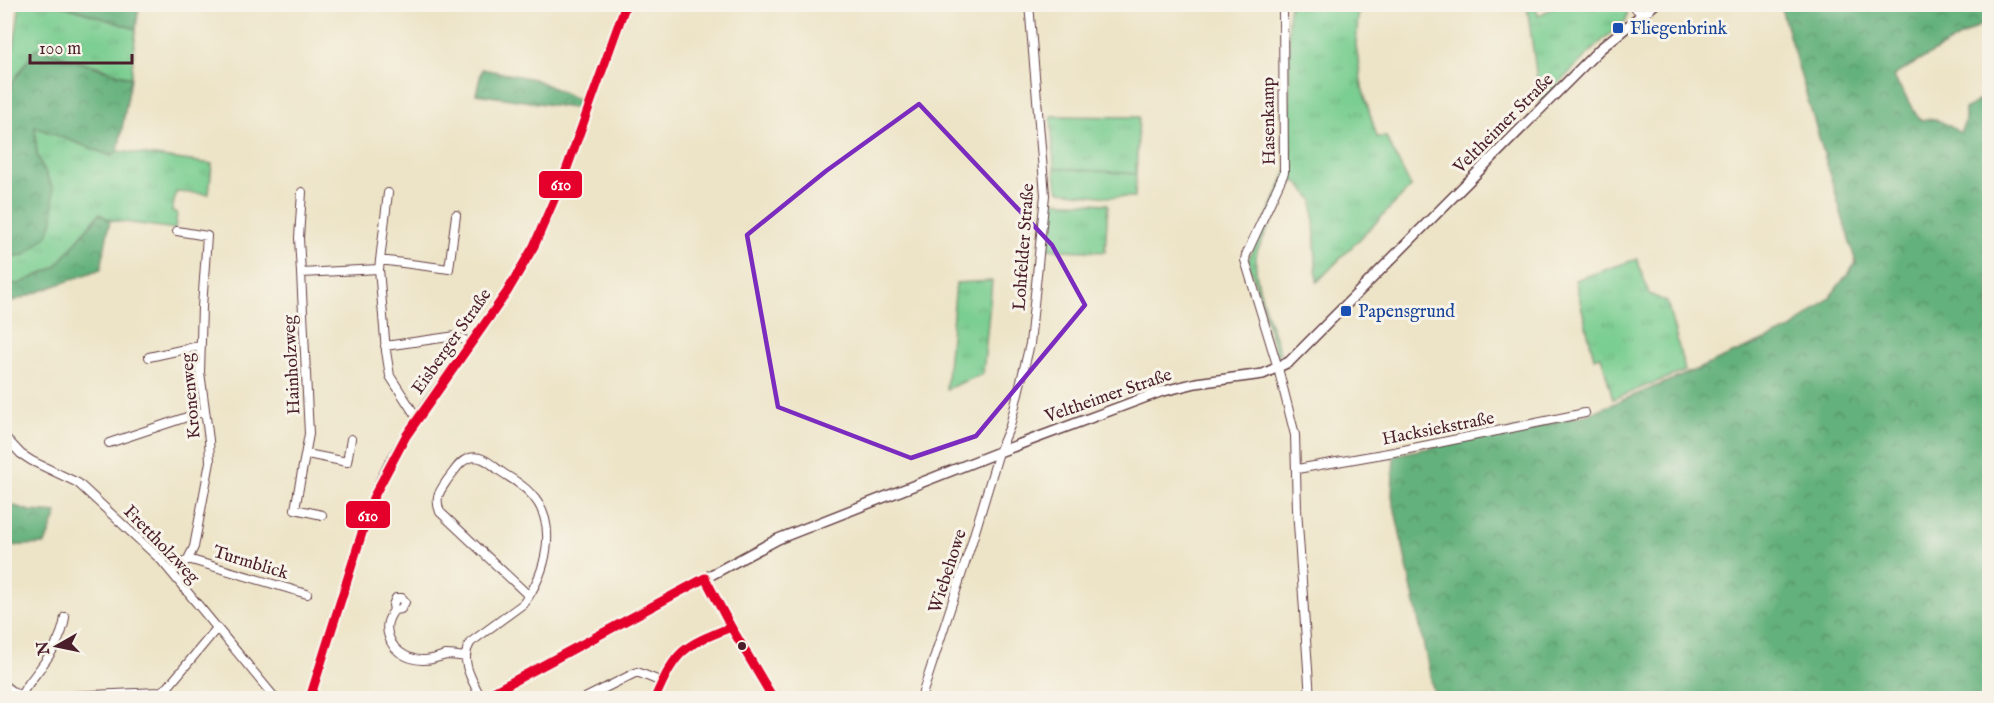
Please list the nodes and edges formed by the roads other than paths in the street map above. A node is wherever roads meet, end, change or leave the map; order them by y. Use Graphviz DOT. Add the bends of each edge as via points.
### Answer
graph roads {
  1 [pos="626,4"];
  2 [pos="1029,4"];
  3 [pos="1283,4"];
  4 [pos="1632,4"];
  5 [pos="1655,4"];
  6 [pos="1642,15"];
  7 [pos="302,192"];
  8 [pos="388,193"];
  9 [pos="456,215"];
  10 [pos="177,231"];
  11 [pos="380,261"];
  12 [pos="379,270"];
  13 [pos="302,273"];
  14 [pos="471,343"];
  15 [pos="200,346"];
  16 [pos="386,346"];
  17 [pos="149,357"];
  18 [pos="1278,368"];
  19 [pos="205,411"];
  20 [pos="1585,413"];
  21 [pos="417,418"];
  22 [pos="4,436"];
  23 [pos="351,439"];
  24 [pos="109,443"];
  25 [pos="999,452"];
  26 [pos="307,454"];
  27 [pos="1297,469"];
  28 [pos="322,515"];
  29 [pos="188,559"];
  30 [pos="172,573"];
  31 [pos="705,578"];
  32 [pos="307,594"];
  33 [pos="529,596"];
  34 [pos="394,610"];
  35 [pos="65,617"];
  36 [pos="731,627"];
  37 [pos="217,628"];
  38 [pos="465,657"];
  39 [pos="663,682"];
  40 [pos="4,685"];
  41 [pos="22,697"];
  42 [pos="62,699"];
  43 [pos="275,699"];
  44 [pos="310,699"];
  45 [pos="481,699"];
  46 [pos="585,699"];
  47 [pos="654,699"];
  48 [pos="773,699"];
  49 [pos="921,699"];
  50 [pos="1310,699"];
  1 -- 14 [label="main road, Eisberger Straße" via="555,199 525,261"];
  2 -- 25 [label="street, Lohfelder Straße" via="1045,195 1030,344 1010,426"];
  3 -- 18 [label="street, Hasenkamp" via="1284,173 1245,260"];
  4 -- 6 [label="street"];
  5 -- 6 [label="main road, Veltheimer Straße"];
  6 -- 18 [label="main road, Veltheimer Straße" via="1600,49 1289,363"];
  7 -- 13 [label="street, Hainholzweg"];
  8 -- 11 [label="street"];
  9 -- 11 [label="street" via="448,269"];
  10 -- 15 [label="street, Kronenweg" via="207,236"];
  11 -- 12 [label="street"];
  12 -- 13 [label="street"];
  12 -- 16 [label="street"];
  13 -- 26 [label="street, Hainholzweg"];
  14 -- 16 [label="street" via="456,336"];
  14 -- 21 [label="main road, Eisberger Straße"];
  15 -- 17 [label="street"];
  15 -- 19 [label="street, Kronenweg"];
  16 -- 21 [label="street" via="390,376"];
  18 -- 25 [label="main road, Veltheimer Straße" via="1263,374 1175,388"];
  18 -- 27 [label="street" via="1295,435"];
  19 -- 24 [label="street"];
  19 -- 29 [label="street, Kronenweg" via="210,462 194,547"];
  20 -- 27 [label="street, Hacksiekstraße"];
  21 -- 44 [label="main road, Eisberger Straße" via="386,466 373,498"];
  22 -- 30 [label="street, Frettholzweg" via="32,461 78,483"];
  23 -- 26 [label="street" via="347,462"];
  25 -- 31 [label="main road, Veltheimer Straße" via="778,539"];
  25 -- 49 [label="street, Wiebehowe"];
  26 -- 28 [label="street, Hainholzweg" via="296,509"];
  27 -- 50 [label="street"];
  29 -- 30 [label="street"];
  29 -- 32 [label="street, Turmblick"];
  30 -- 37 [label="street, Frettholzweg"];
  31 -- 36 [label="street"];
  31 -- 45 [label="main road, Veltheimer Straße"];
  33 -- 33 [label="street" via="544,561 544,515 530,492 488,461 479,457 467,459 440,491 440,512"];
  33 -- 38 [label="street" via="471,642"];
  34 -- 38 [label="street" via="387,621 388,635 399,653 423,661 443,656"];
  35 -- 41 [label="street" via="56,645"];
  36 -- 39 [label="street" via="681,652"];
  36 -- 48 [label="street"];
  37 -- 42 [label="street" via="168,687 159,692"];
  37 -- 43 [label="street, Frettholzweg"];
  38 -- 45 [label="street"];
  39 -- 46 [label="street" via="637,672"];
  39 -- 47 [label="street"];
  40 -- 41 [label="street"];
}
